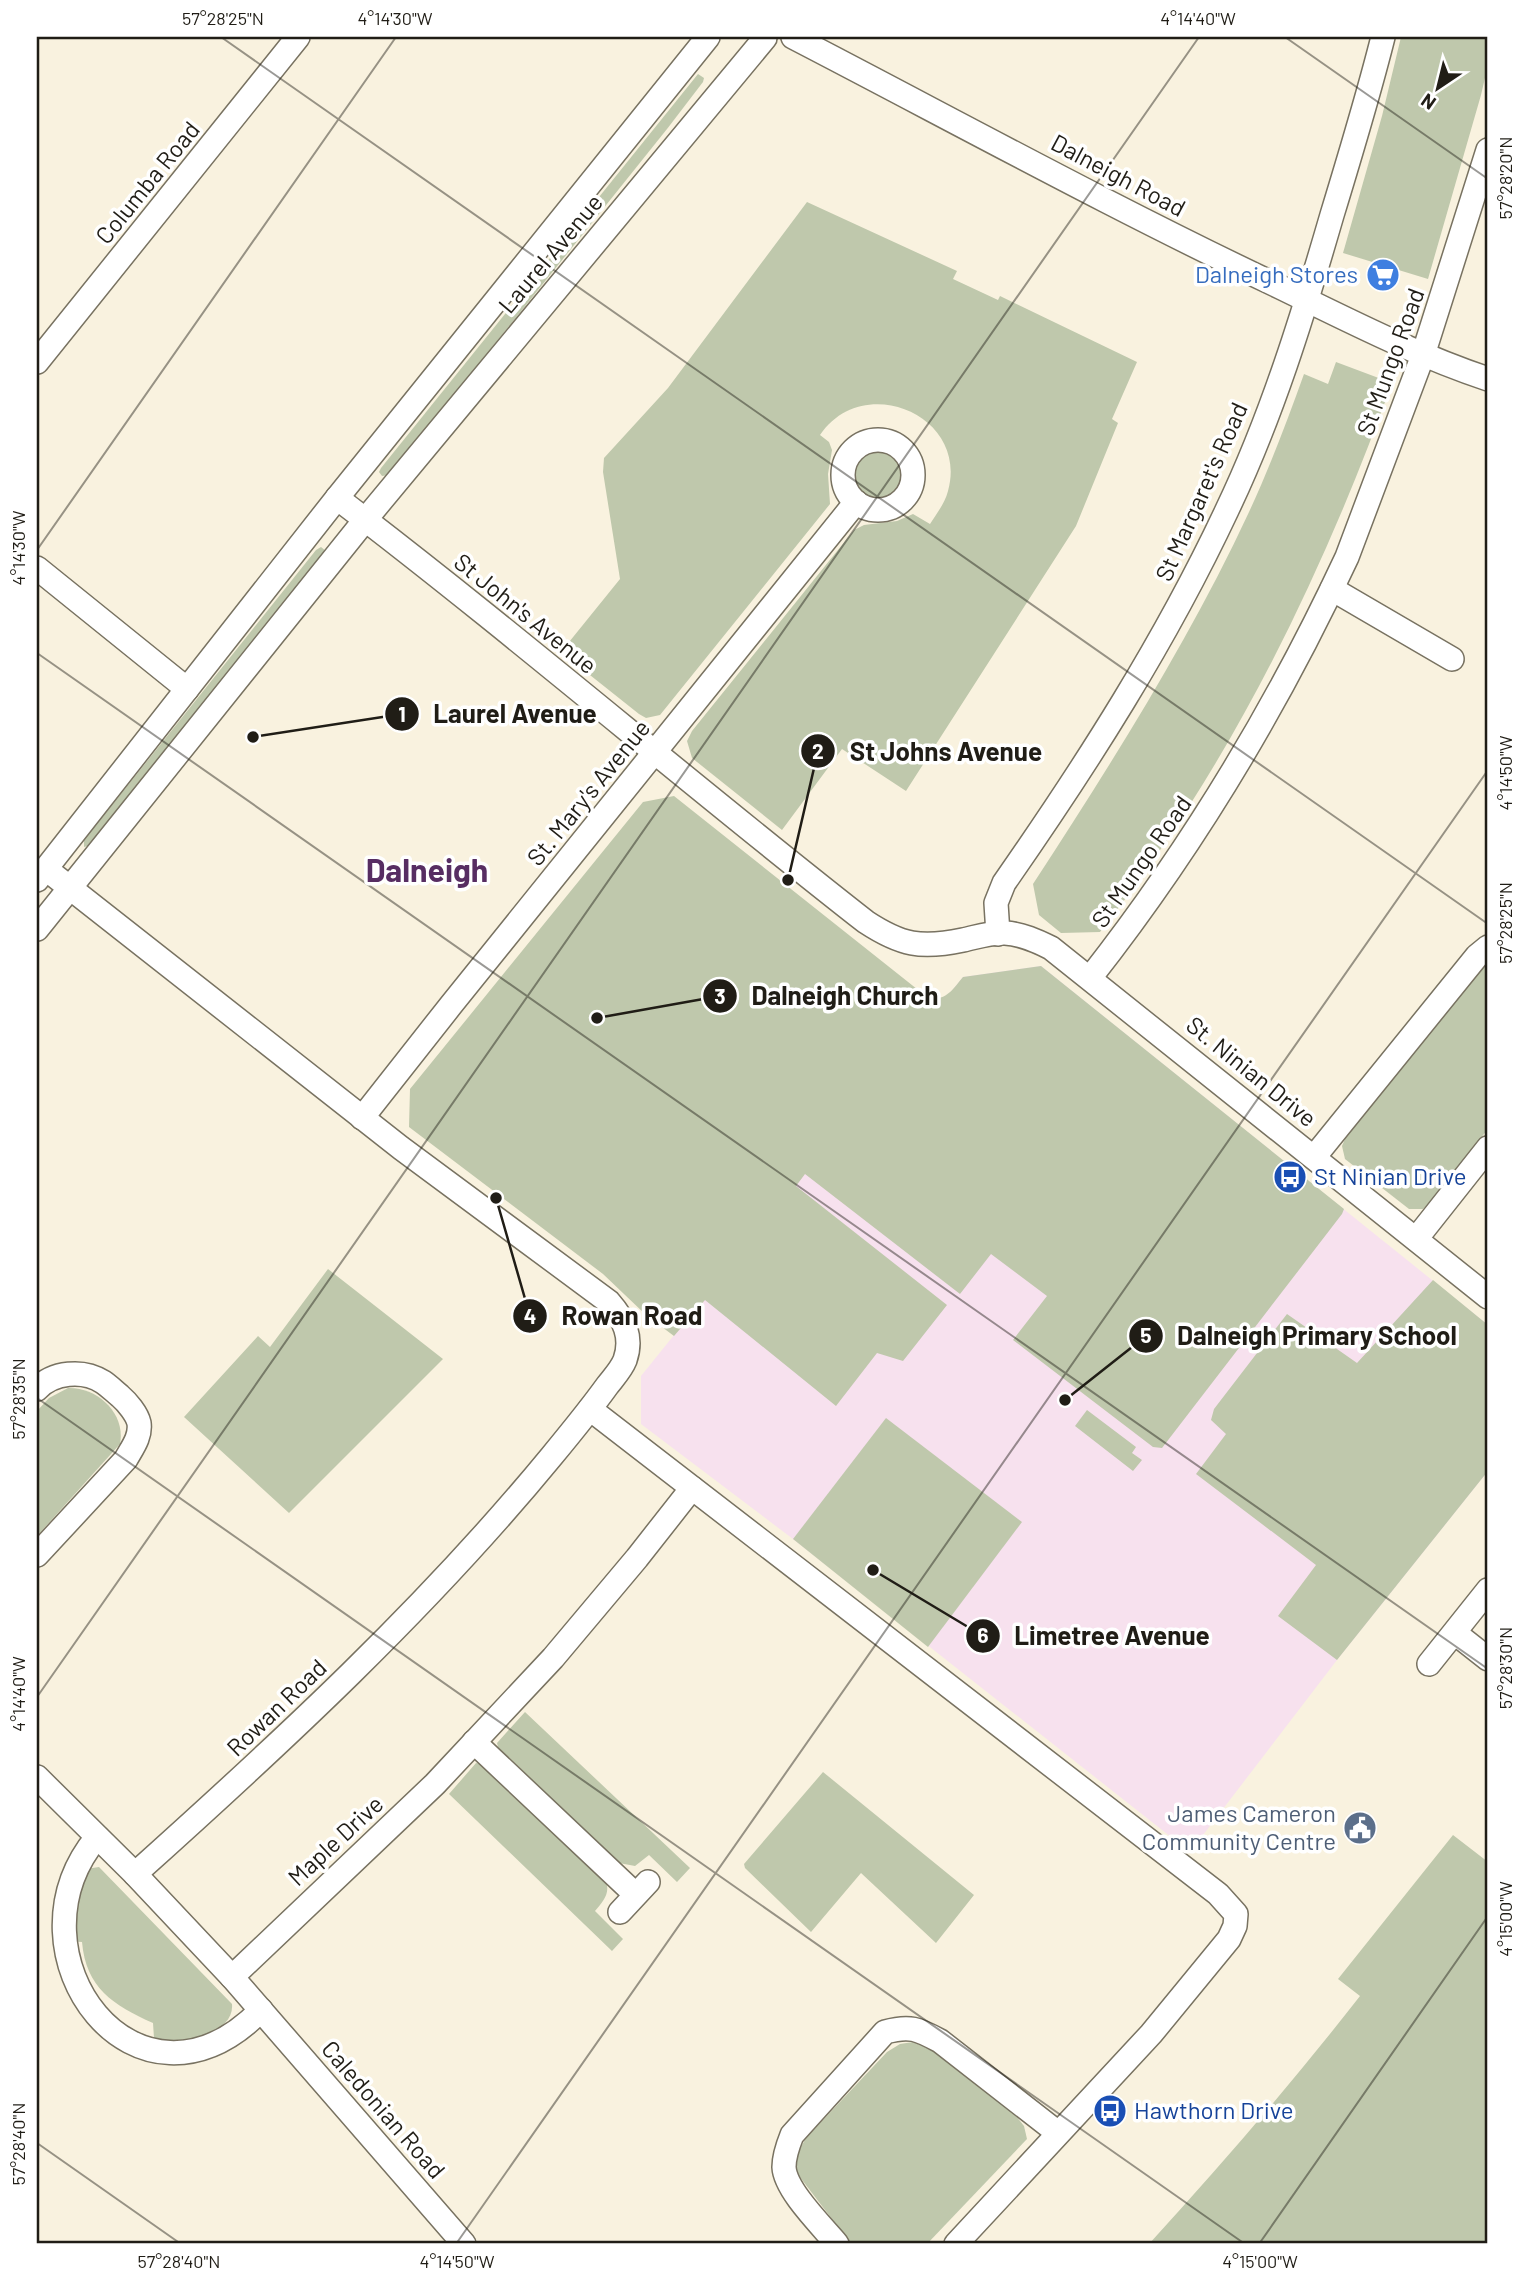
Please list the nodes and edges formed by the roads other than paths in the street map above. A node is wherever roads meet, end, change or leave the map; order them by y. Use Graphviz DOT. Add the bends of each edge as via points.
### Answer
graph roads {
  1 [pos="298,37"];
  2 [pos="708,37"];
  3 [pos="737,37"];
  4 [pos="765,37"];
  5 [pos="793,37"];
  6 [pos="1383,37"];
  7 [pos="1488,150"];
  8 [pos="1307,300"];
  9 [pos="1423,355"];
  10 [pos="37,362"];
  11 [pos="1488,379"];
  12 [pos="337,498"];
  13 [pos="856,502"];
  14 [pos="365,520"];
  15 [pos="37,568"];
  16 [pos="1332,589"];
  17 [pos="1452,659"];
  18 [pos="187,689"];
  19 [pos="655,753"];
  20 [pos="41,874"];
  21 [pos="69,888"];
  22 [pos="37,929"];
  23 [pos="998,934"];
  24 [pos="964,940"];
  25 [pos="1488,947"];
  26 [pos="1090,978"];
  27 [pos="362,1118"];
  28 [pos="1488,1148"];
  29 [pos="1315,1156"];
  30 [pos="1416,1239"];
  31 [pos="1488,1297"];
  32 [pos="37,1389"];
  33 [pos="590,1409"];
  34 [pos="692,1488"];
  35 [pos="37,1555"];
  36 [pos="1488,1590"];
  37 [pos="1455,1633"];
  38 [pos="1488,1659"];
  39 [pos="1429,1664"];
  40 [pos="474,1742"];
  41 [pos="37,1777"];
  42 [pos="97,1837"];
  43 [pos="135,1874"];
  44 [pos="620,1912"];
  45 [pos="232,1977"];
  46 [pos="261,2010"];
  47 [pos="1058,2133"];
  48 [pos="464,2244"];
  49 [pos="837,2244"];
  50 [pos="956,2244"];
  1 -- 10 [label="street, Columba Road"];
  2 -- 12 [label="street, Laurel Avenue"];
  3 -- 4 [label="street" via="749,42"];
  4 -- 14 [label="street, Laurel Avenue"];
  5 -- 8 [label="street, Dalneigh Road"];
  6 -- 8 [label="street, St Margaret's Road"];
  7 -- 9 [label="street, St Mungo Road"];
  8 -- 9 [label="street, Dalneigh Road"];
  8 -- 23 [label="street, St Margaret's Road" via="1228,510 1108,728 1004,883 996,903"];
  9 -- 11 [label="street, Dalneigh Road"];
  9 -- 16 [label="street, St Mungo Road"];
  12 -- 14 [label="street, St John's Avenue"];
  12 -- 18 [label="street, Laurel Avenue"];
  13 -- 19 [label="street, St. Mary's Avenue"];
  14 -- 19 [label="street, St John's Avenue"];
  14 -- 21 [label="street, Laurel Avenue"];
  15 -- 18 [label="street"];
  16 -- 17 [label="street"];
  16 -- 26 [label="street, St Mungo Road" via="1274,704 1222,792"];
  18 -- 20 [label="street, Laurel Avenue"];
  19 -- 24 [label="street, St John's Avenue" via="889,937 913,944"];
  19 -- 27 [label="street, St. Mary's Avenue"];
  20 -- 21 [label="street, Rowan Road"];
  21 -- 22 [label="street, Laurel Avenue"];
  21 -- 27 [label="street, Rowan Road"];
  23 -- 24 [label="street, St. Ninian Drive"];
  23 -- 26 [label="street, St. Ninian Drive" via="1028,937 1051,948"];
  25 -- 29 [label="street"];
  26 -- 29 [label="street, St. Ninian Drive"];
  27 -- 33 [label="street, Rowan Road" via="609,1302 623,1318 628,1347 624,1362"];
  28 -- 30 [label="street"];
  29 -- 30 [label="street, St. Ninian Drive"];
  30 -- 31 [label="street, St. Ninian Drive"];
  32 -- 35 [label="street" via="62,1374 83,1374 102,1381 127,1402 139,1422 137,1440 127,1459"];
  33 -- 34 [label="street"];
  33 -- 43 [label="street, Rowan Road" via="525,1489 393,1631 266,1756"];
  34 -- 40 [label="street, Maple Drive" via="553,1658"];
  34 -- 47 [label="street" via="1218,1894 1236,1914 1235,1926 1220,1949 1151,2034"];
  36 -- 37 [label="street"];
  37 -- 38 [label="street"];
  37 -- 39 [label="street"];
  40 -- 44 [label="street" via="641,1888"];
  40 -- 45 [label="street, Maple Drive"];
  41 -- 42 [label="street, Caledonian Road"];
  42 -- 43 [label="street, Caledonian Road"];
  42 -- 46 [label="street" via="64,1875 50,1923 53,1963 82,2016 133,2048 173,2053 213,2045 239,2031"];
  43 -- 45 [label="street, Caledonian Road"];
  45 -- 46 [label="street, Caledonian Road"];
  46 -- 48 [label="street, Caledonian Road"];
  47 -- 49 [label="street" via="940,2041 902,2027 885,2032 792,2135 787,2149 784,2169 788,2184"];
  47 -- 50 [label="street"];
}
